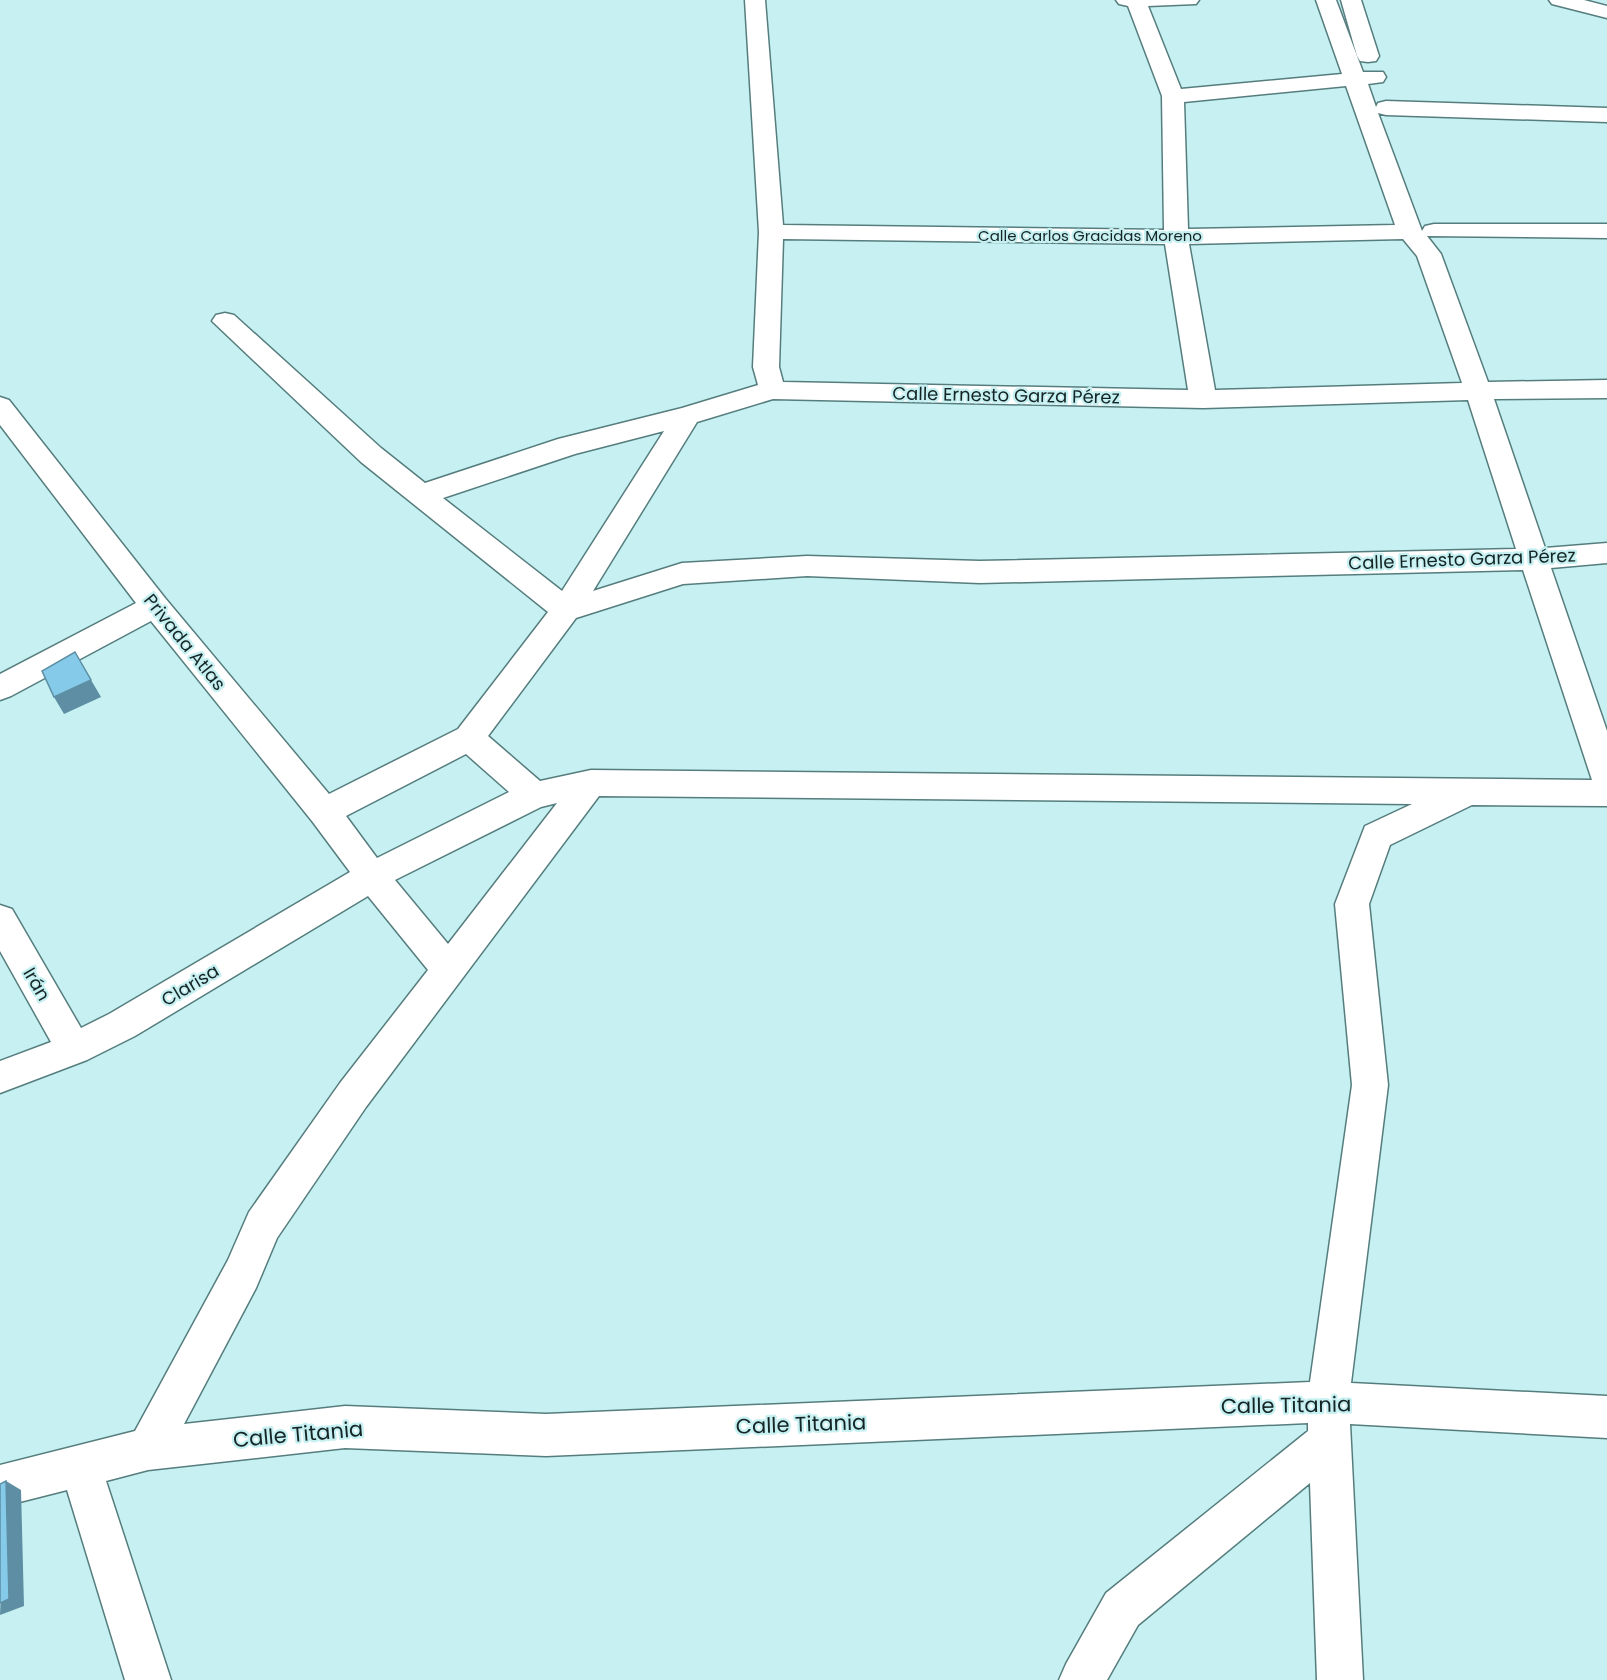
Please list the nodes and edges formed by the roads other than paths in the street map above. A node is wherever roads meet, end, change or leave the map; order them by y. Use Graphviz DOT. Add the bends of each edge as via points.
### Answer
graph roads {
  1 [pos="755,0"];
  2 [pos="1189,0"];
  3 [pos="1326,0"];
  4 [pos="1351,0"];
  5 [pos="1131,1"];
  6 [pos="1568,2"];
  7 [pos="1607,12"];
  8 [pos="1607,34"];
  9 [pos="1365,78"];
  10 [pos="1173,96"];
  11 [pos="1386,108"];
  12 [pos="1607,115"];
  13 [pos="1399,171"];
  14 [pos="1424,225"];
  15 [pos="1607,231"];
  16 [pos="771,232"];
  17 [pos="1176,237"];
  18 [pos="225,321"];
  19 [pos="1607,389"];
  20 [pos="772,390"];
  21 [pos="1478,390"];
  22 [pos="1203,399"];
  23 [pos="0,406"];
  24 [pos="687,417"];
  25 [pos="421,495"];
  26 [pos="1607,553"];
  27 [pos="1534,559"];
  28 [pos="155,606"];
  29 [pos="566,610"];
  30 [pos="0,688"];
  31 [pos="469,738"];
  32 [pos="1607,778"];
  33 [pos="591,783"];
  34 [pos="1472,790"];
  35 [pos="1607,793"];
  36 [pos="534,795"];
  37 [pos="324,812"];
  38 [pos="372,876"];
  39 [pos="0,919"];
  40 [pos="449,971"];
  41 [pos="74,1049"];
  42 [pos="0,1077"];
  43 [pos="1607,1417"];
  44 [pos="1329,1421"];
  45 [pos="148,1449"];
  46 [pos="80,1466"];
  47 [pos="0,1486"];
  48 [pos="148,1680"];
  49 [pos="1082,1680"];
  50 [pos="1341,1680"];
  1 -- 16 [label="street"];
  2 -- 5 [label="street"];
  3 -- 9 [label="street"];
  4 -- 9 [label="street"];
  5 -- 10 [label="street"];
  6 -- 7 [label="street"];
  6 -- 8 [label="street"];
  9 -- 10 [label="street"];
  9 -- 11 [label="street"];
  9 -- 13 [label="street"];
  10 -- 17 [label="street"];
  11 -- 12 [label="street"];
  11 -- 13 [label="street"];
  13 -- 14 [label="street"];
  13 -- 14 [label="street"];
  14 -- 15 [label="street, Calle Carlos Gracidas Moreno"];
  14 -- 17 [label="street, Calle Carlos Gracidas Moreno"];
  14 -- 21 [label="street"];
  16 -- 17 [label="street, Calle Carlos Gracidas Moreno"];
  16 -- 20 [label="street" via="766,367"];
  17 -- 22 [label="street"];
  18 -- 25 [label="street" via="371,455"];
  19 -- 21 [label="street, Calle Ernesto Garza Pérez"];
  20 -- 22 [label="street, Calle Ernesto Garza Pérez"];
  20 -- 24 [label="street, Calle Ernesto Garza Pérez"];
  21 -- 22 [label="street, Calle Ernesto Garza Pérez"];
  21 -- 27 [label="street"];
  23 -- 28 [label="street, Privada Atlas"];
  24 -- 25 [label="street, Calle Ernesto Garza Pérez" via="568,446"];
  24 -- 29 [label="street"];
  25 -- 29 [label="street"];
  26 -- 27 [label="street, Calle Ernesto Garza Pérez"];
  27 -- 29 [label="street, Calle Ernesto Garza Pérez" via="980,572 807,566 682,574"];
  27 -- 32 [label="street"];
  28 -- 30 [label="street"];
  28 -- 37 [label="street, Privada Atlas"];
  29 -- 31 [label="street"];
  31 -- 36 [label="street"];
  31 -- 37 [label="street"];
  33 -- 34 [label="street, Clarisa"];
  33 -- 36 [label="street, Clarisa"];
  33 -- 40 [label="street"];
  34 -- 35 [label="street, Clarisa"];
  34 -- 44 [label="street" via="1377,836 1352,904 1370,1085"];
  36 -- 38 [label="street, Clarisa"];
  37 -- 38 [label="street, Privada Atlas"];
  38 -- 40 [label="street, Privada Atlas"];
  38 -- 41 [label="street, Clarisa" via="133,1019"];
  39 -- 41 [label="street, Irán"];
  40 -- 45 [label="street" via="353,1095 263,1225 242,1274"];
  41 -- 42 [label="street, Clarisa"];
  43 -- 44 [label="street, Calle Titania"];
  44 -- 45 [label="street, Calle Titania" via="546,1435 345,1427"];
  44 -- 49 [label="street" via="1122,1609"];
  44 -- 50 [label="street"];
  45 -- 46 [label="street, Calle Titania"];
  46 -- 47 [label="street, Calle Titania"];
  46 -- 48 [label="street"];
}
